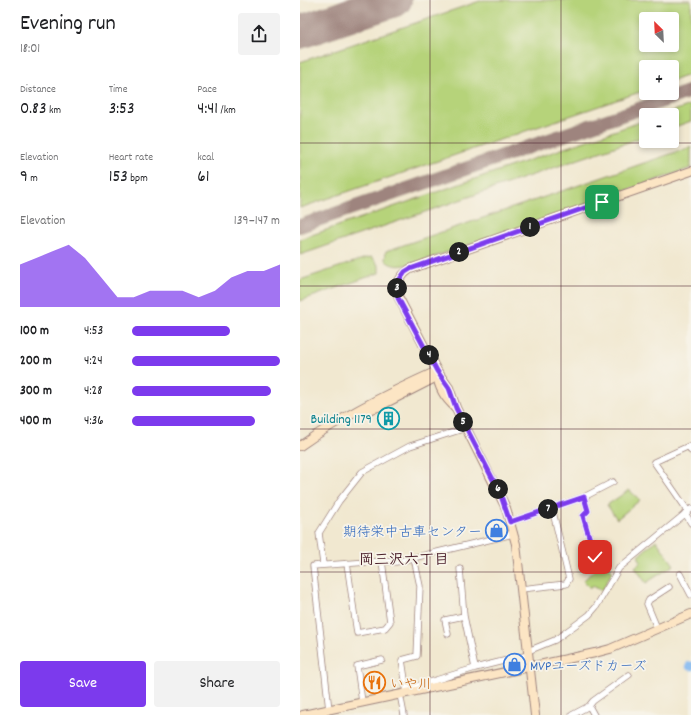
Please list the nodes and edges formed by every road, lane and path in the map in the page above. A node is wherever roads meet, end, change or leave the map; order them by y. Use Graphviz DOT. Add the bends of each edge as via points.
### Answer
graph roads {
  1 [pos="691,171"];
  2 [pos="437,371"];
  3 [pos="427,382"];
  4 [pos="439,386"];
  5 [pos="456,408"];
  6 [pos="348,416"];
  7 [pos="466,428"];
  8 [pos="300,446"];
  9 [pos="691,451"];
  10 [pos="613,482"];
  11 [pos="584,497"];
  12 [pos="552,508"];
  13 [pos="688,511"];
  14 [pos="510,522"];
  15 [pos="691,523"];
  16 [pos="513,534"];
  17 [pos="595,557"];
  18 [pos="414,558"];
  19 [pos="382,561"];
  20 [pos="347,563"];
  21 [pos="323,564"];
  22 [pos="460,570"];
  23 [pos="680,574"];
  24 [pos="669,587"];
  25 [pos="521,589"];
  26 [pos="691,595"];
  27 [pos="691,614"];
  28 [pos="464,616"];
  29 [pos="657,628"];
  30 [pos="448,634"];
  31 [pos="528,653"];
  32 [pos="382,660"];
  33 [pos="475,668"];
  34 [pos="530,668"];
  35 [pos="629,675"];
  36 [pos="405,692"];
  37 [pos="362,702"];
  38 [pos="589,706"];
  39 [pos="331,711"];
  40 [pos="303,715"];
  41 [pos="404,715"];
  42 [pos="535,715"];
  43 [pos="572,715"];
  44 [pos="594,715"];
  1 -- 2 [label="street" via="405,272 398,282 398,298"];
  2 -- 3 [label="street"];
  2 -- 4 [label="street"];
  2 -- 5 [label="street" via="449,388"];
  2 -- 6 [label="street"];
  3 -- 4 [label="street"];
  3 -- 6 [label="street" via="378,407"];
  4 -- 5 [label="street" via="448,401"];
  5 -- 7 [label="street"];
  6 -- 8 [label="street"];
  7 -- 14 [label="street" via="500,493"];
  7 -- 21 [label="street" via="410,446 362,472 339,501 319,533"];
  9 -- 13 [label="street" via="689,446 654,462"];
  10 -- 11 [label="street"];
  11 -- 12 [label="street"];
  11 -- 17 [label="street" via="588,511 583,516"];
  12 -- 14 [label="street"];
  12 -- 25 [label="street" via="569,579 566,584"];
  13 -- 15 [label="street"];
  13 -- 31 [label="street" via="619,568 589,615 556,640"];
  14 -- 16 [label="street"];
  16 -- 18 [label="street"];
  16 -- 25 [label="street"];
  18 -- 19 [label="street" via="396,562"];
  18 -- 36 [label="street" via="420,586 417,656 402,660"];
  19 -- 20 [label="street"];
  19 -- 20 [label="street" via="390,622 385,628 357,633"];
  20 -- 21 [label="street"];
  21 -- 39 [label="street" via="313,566"];
  22 -- 28 [label="street"];
  23 -- 26 [label="street"];
  24 -- 29 [label="street" via="649,600 648,604"];
  25 -- 31 [label="street"];
  27 -- 29 [label="street"];
  28 -- 30 [label="street" via="445,620"];
  28 -- 33 [label="street"];
  29 -- 34 [label="street" via="610,649"];
  31 -- 33 [label="street"];
  31 -- 34 [label="street"];
  32 -- 37 [label="street" via="357,666"];
  33 -- 36 [label="street"];
  34 -- 36 [label="street"];
  34 -- 42 [label="street"];
  35 -- 38 [label="street"];
  36 -- 37 [label="street"];
  36 -- 41 [label="street"];
  37 -- 39 [label="street"];
  38 -- 43 [label="street"];
  38 -- 44 [label="street"];
  39 -- 40 [label="street"];
}
